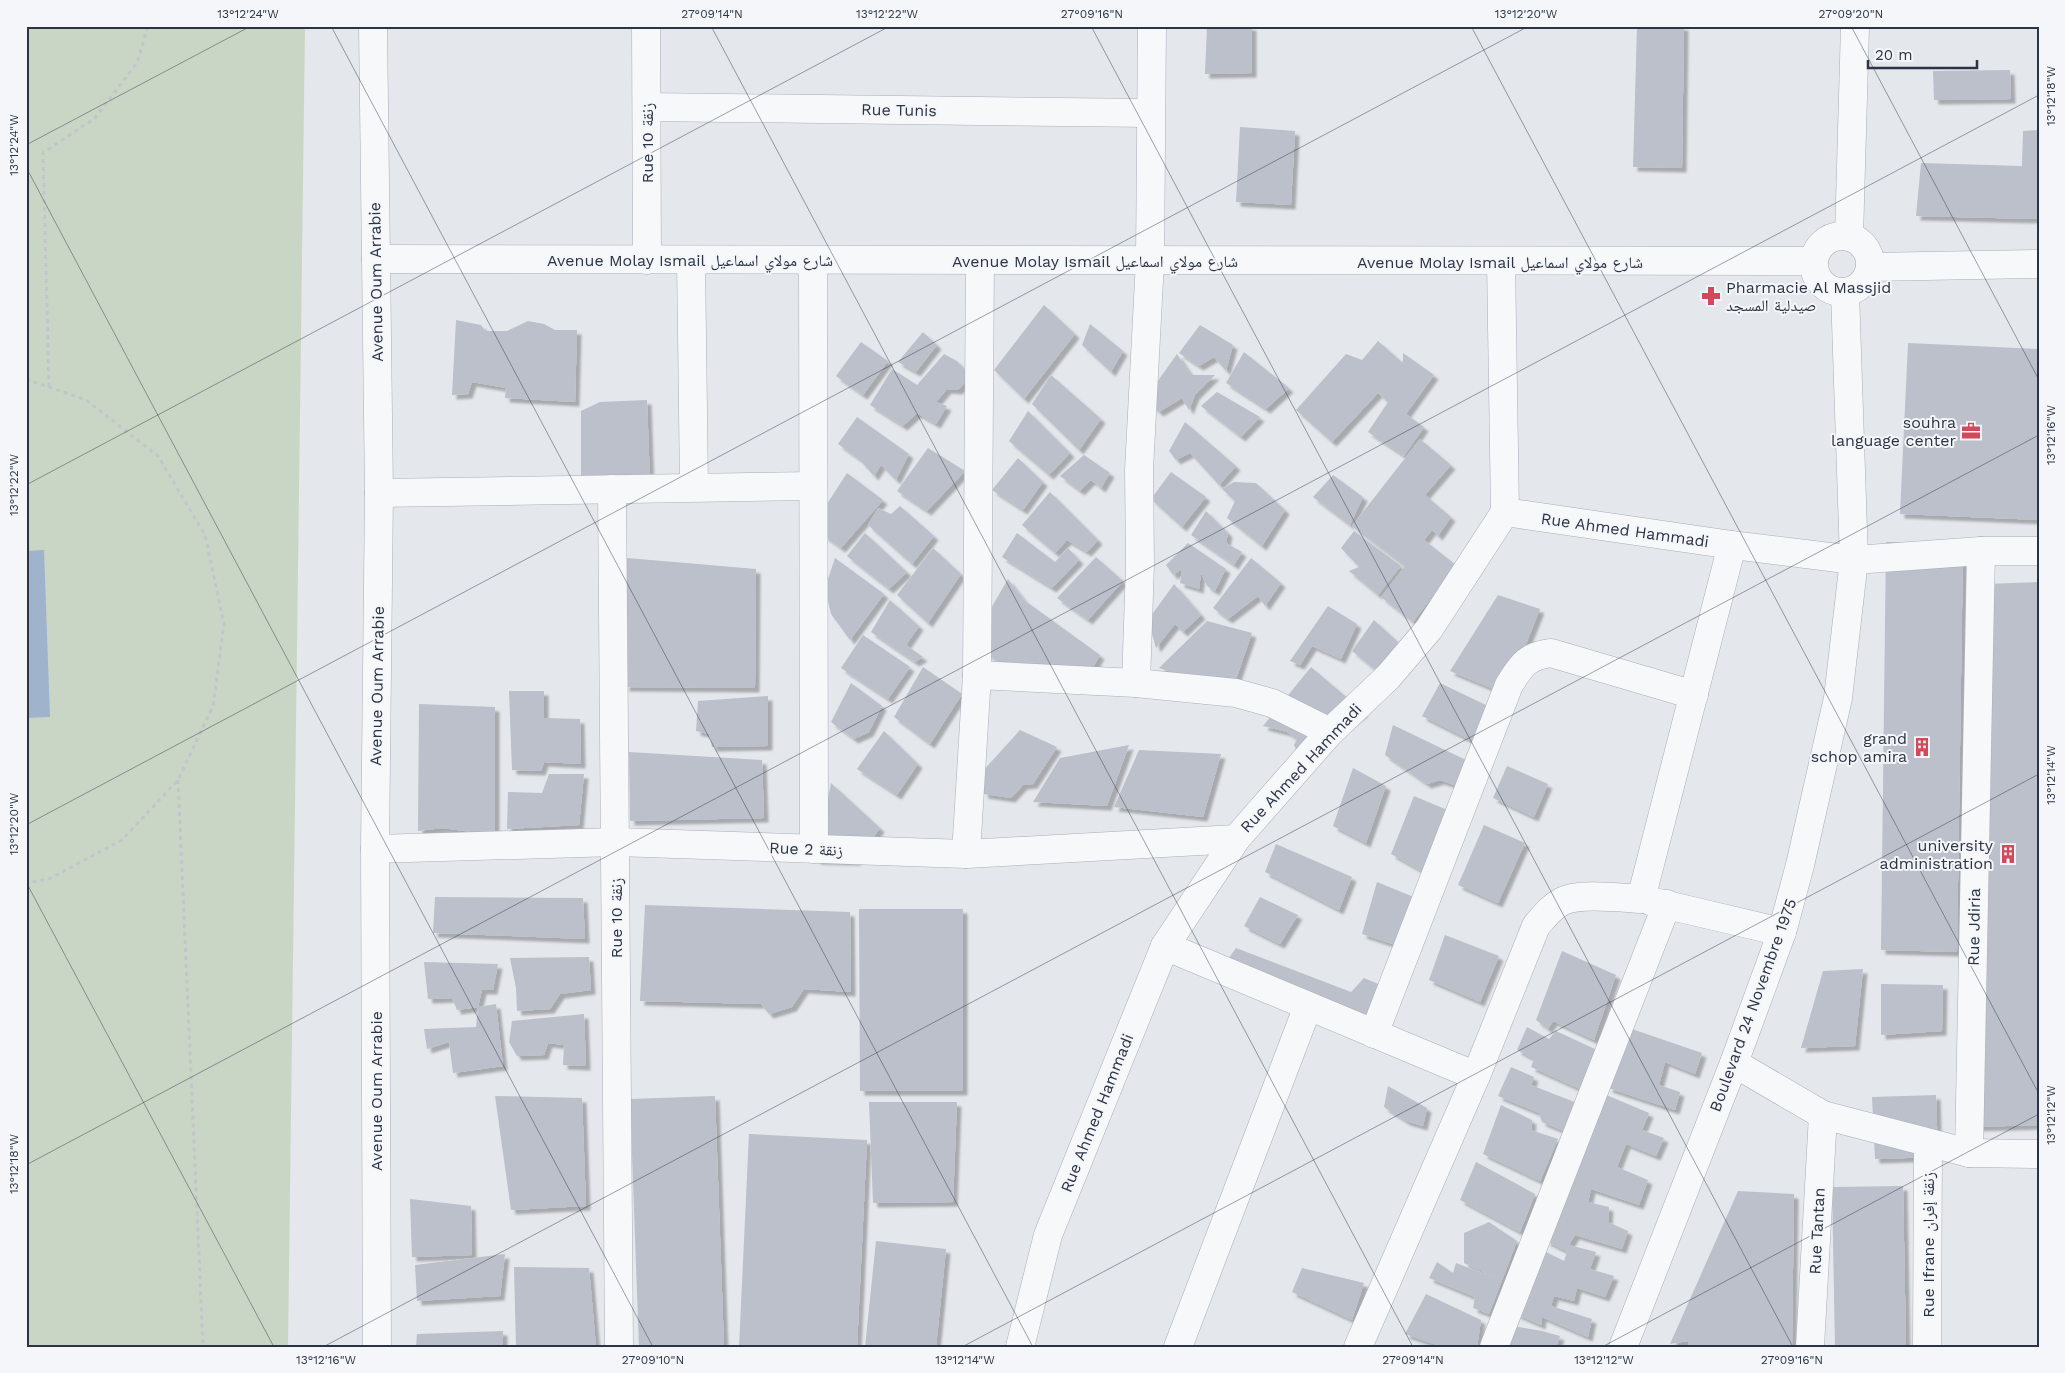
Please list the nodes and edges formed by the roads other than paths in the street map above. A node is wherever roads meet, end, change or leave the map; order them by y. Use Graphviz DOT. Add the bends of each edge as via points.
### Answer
graph roads {
  1 [pos="373,26"];
  2 [pos="646,26"];
  3 [pos="1152,26"];
  4 [pos="1855,26"];
  5 [pos="647,107"];
  6 [pos="1151,114"];
  7 [pos="1849,236"];
  8 [pos="376,259"];
  9 [pos="647,260"];
  10 [pos="691,260"];
  11 [pos="813,261"];
  12 [pos="980,261"];
  13 [pos="1150,261"];
  14 [pos="1501,262"];
  15 [pos="1814,262"];
  16 [pos="2039,264"];
  17 [pos="1870,266"];
  18 [pos="1845,292"];
  19 [pos="812,486"];
  20 [pos="694,487"];
  21 [pos="612,489"];
  22 [pos="379,494"];
  23 [pos="1505,512"];
  24 [pos="1732,546"];
  25 [pos="1981,551"];
  26 [pos="2039,551"];
  27 [pos="1854,560"];
  28 [pos="977,674"];
  29 [pos="1136,683"];
  30 [pos="1694,695"];
  31 [pos="1330,732"];
  32 [pos="1236,839"];
  33 [pos="616,842"];
  34 [pos="375,849"];
  35 [pos="814,849"];
  36 [pos="966,854"];
  37 [pos="1654,902"];
  38 [pos="1782,932"];
  39 [pos="1165,946"];
  40 [pos="1308,1006"];
  41 [pos="1374,1034"];
  42 [pos="1734,1063"];
  43 [pos="1476,1076"];
  44 [pos="1823,1116"];
  45 [pos="1928,1143"];
  46 [pos="1969,1153"];
  47 [pos="2039,1154"];
  48 [pos="377,1347"];
  49 [pos="619,1347"];
  50 [pos="1020,1347"];
  51 [pos="1178,1347"];
  52 [pos="1358,1347"];
  53 [pos="1494,1347"];
  54 [pos="1623,1347"];
  55 [pos="1810,1347"];
  56 [pos="1927,1347"];
  1 -- 8 [label="street, Avenue Oum Arrabie"];
  2 -- 5 [label="street, Rue 10 زنقة"];
  3 -- 6 [label="street"];
  4 -- 7 [label="street"];
  5 -- 6 [label="street, Rue Tunis"];
  5 -- 9 [label="street, Rue 10 زنقة"];
  6 -- 13 [label="street"];
  7 -- 15 [label="street" via="1830,238 1822,244"];
  7 -- 17 [label="street" via="1865,248 1870,256"];
  8 -- 9 [label="street, Avenue Molay Ismail شارع مولاي اسماعيل"];
  8 -- 22 [label="street, Avenue Oum Arrabie"];
  9 -- 10 [label="street, Avenue Molay Ismail شارع مولاي اسماعيل"];
  10 -- 11 [label="street, Avenue Molay Ismail شارع مولاي اسماعيل"];
  10 -- 20 [label="street"];
  11 -- 12 [label="street, Avenue Molay Ismail شارع مولاي اسماعيل"];
  11 -- 19 [label="street"];
  12 -- 13 [label="street, Avenue Molay Ismail شارع مولاي اسماعيل"];
  12 -- 28 [label="street"];
  13 -- 14 [label="street, Avenue Molay Ismail شارع مولاي اسماعيل"];
  13 -- 29 [label="street" via="1139,470"];
  14 -- 15 [label="street, Avenue Molay Ismail شارع مولاي اسماعيل"];
  14 -- 23 [label="street"];
  15 -- 18 [label="street" via="1819,280 1831,289"];
  16 -- 17 [label="street"];
  17 -- 18 [label="street" via="1862,284"];
  18 -- 27 [label="street, Boulevard 24 Novembre 1975"];
  19 -- 20 [label="street"];
  19 -- 35 [label="street"];
  20 -- 21 [label="street"];
  21 -- 22 [label="street"];
  21 -- 33 [label="street, Rue 10 زنقة"];
  22 -- 34 [label="street, Avenue Oum Arrabie"];
  23 -- 24 [label="street, Rue Ahmed Hammadi"];
  23 -- 31 [label="street, Rue Ahmed Hammadi" via="1429,629 1388,677"];
  24 -- 27 [label="street, Rue Ahmed Hammadi"];
  24 -- 30 [label="street"];
  25 -- 26 [label="street, Rue Ahmed Hammadi"];
  25 -- 27 [label="street, Rue Ahmed Hammadi"];
  25 -- 46 [label="street, Rue Jdiria"];
  27 -- 38 [label="street, Boulevard 24 Novembre 1975" via="1838,698"];
  28 -- 29 [label="street"];
  28 -- 36 [label="street"];
  29 -- 31 [label="street" via="1236,694 1272,703"];
  30 -- 37 [label="street"];
  30 -- 41 [label="street" via="1551,654 1529,658 1521,666 1509,686"];
  31 -- 32 [label="street, Rue Ahmed Hammadi"];
  32 -- 36 [label="street, Rue 2 زنقة"];
  32 -- 39 [label="street, Rue Ahmed Hammadi"];
  33 -- 34 [label="street, Rue 2 زنقة"];
  33 -- 35 [label="street, Rue 2 زنقة"];
  33 -- 49 [label="street, Rue 10 زنقة"];
  34 -- 48 [label="street, Avenue Oum Arrabie"];
  35 -- 36 [label="street, Rue 2 زنقة"];
  37 -- 38 [label="street"];
  37 -- 43 [label="street" via="1587,896 1562,900 1548,911 1536,926"];
  37 -- 53 [label="street"];
  38 -- 42 [label="street, Boulevard 24 Novembre 1975"];
  39 -- 40 [label="street"];
  39 -- 50 [label="street, Rue Ahmed Hammadi" via="1048,1235"];
  40 -- 41 [label="street"];
  40 -- 51 [label="street"];
  41 -- 43 [label="street"];
  42 -- 44 [label="street"];
  42 -- 54 [label="street, Boulevard 24 Novembre 1975"];
  43 -- 52 [label="street"];
  44 -- 45 [label="street"];
  44 -- 55 [label="street, Rue Tantan"];
  45 -- 46 [label="street"];
  45 -- 56 [label="street, Rue Ifrane زنقة إفران"];
  46 -- 47 [label="street"];
}
